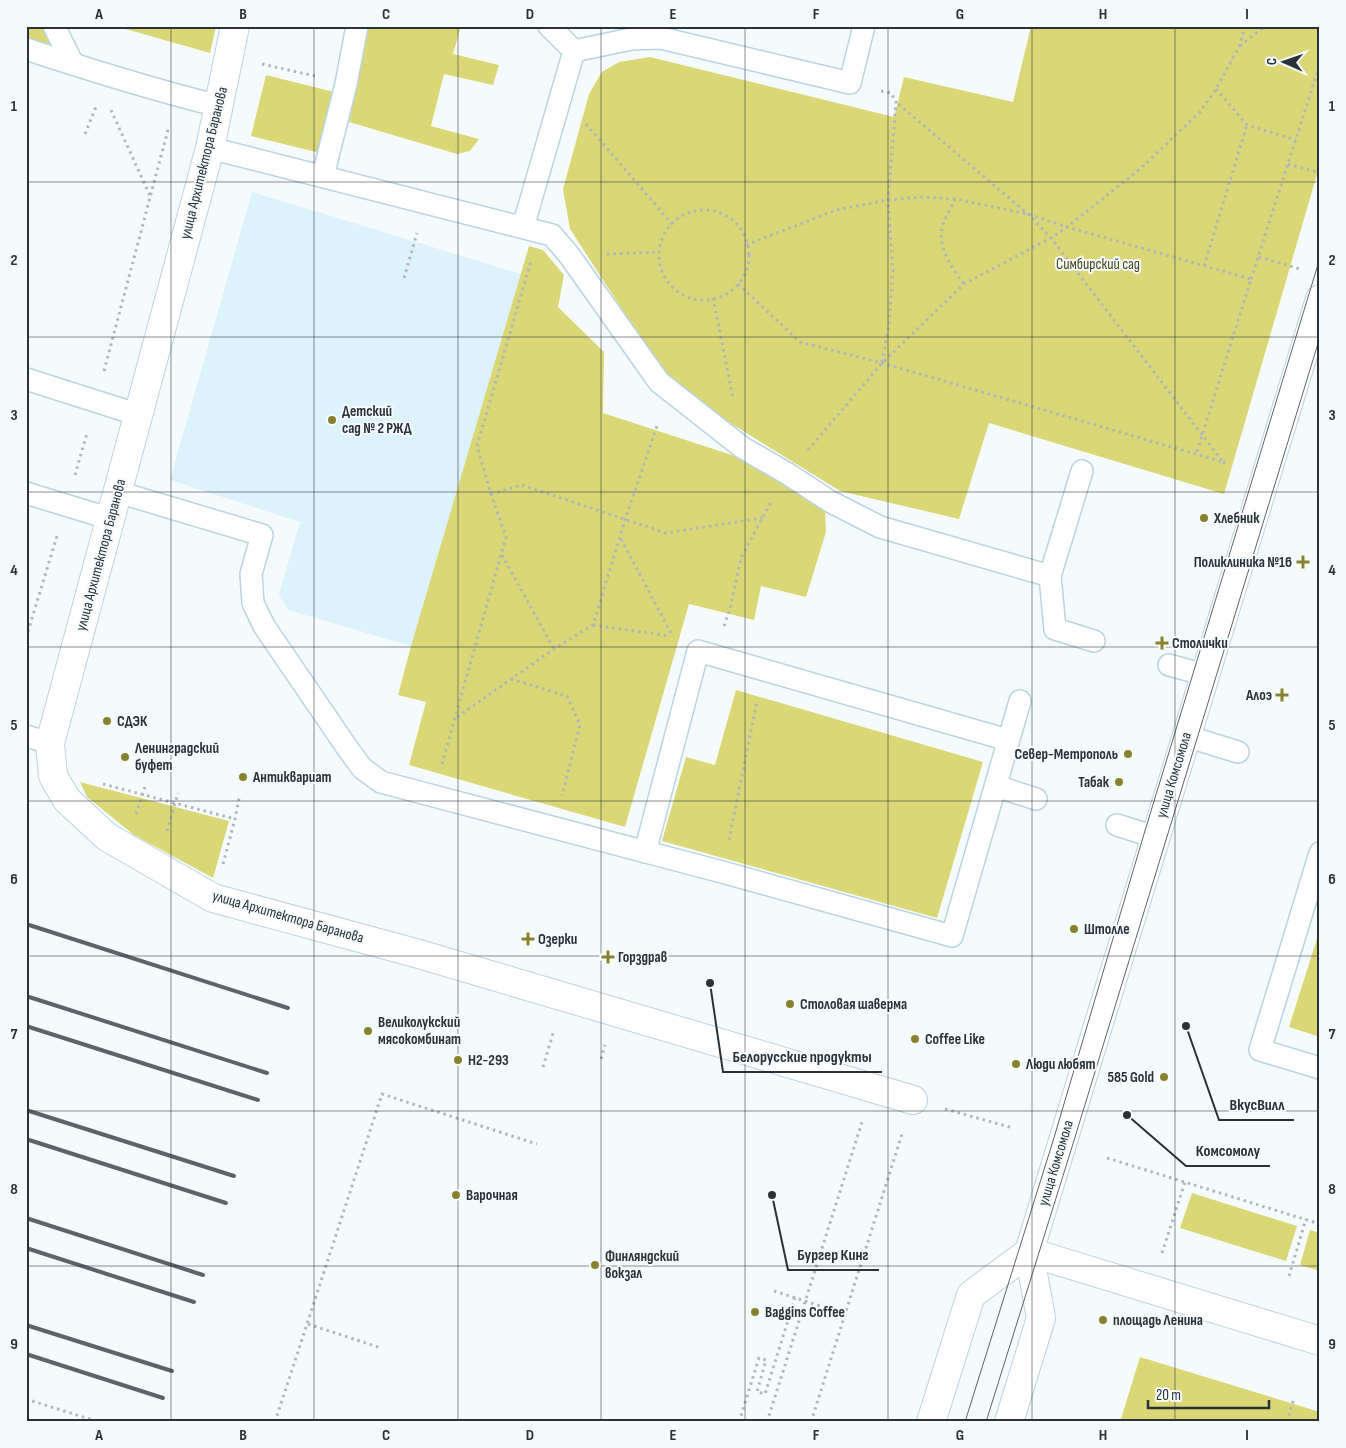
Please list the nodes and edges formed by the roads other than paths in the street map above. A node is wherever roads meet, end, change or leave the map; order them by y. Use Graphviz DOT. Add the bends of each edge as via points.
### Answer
graph roads {
  1 [pos="54,26"];
  2 [pos="236,26"];
  3 [pos="357,26"];
  4 [pos="549,26"];
  5 [pos="864,26"];
  6 [pos="26,49"];
  7 [pos="574,51"];
  8 [pos="74,64"];
  9 [pos="219,106"];
  10 [pos="210,148"];
  11 [pos="323,176"];
  12 [pos="531,230"];
  13 [pos="1320,299"];
  14 [pos="26,379"];
  15 [pos="139,414"];
  16 [pos="1082,471"];
  17 [pos="118,492"];
  18 [pos="26,493"];
  19 [pos="110,519"];
  20 [pos="1050,576"];
  21 [pos="1094,641"];
  22 [pos="1169,665"];
  23 [pos="1205,675"];
  24 [pos="1020,701"];
  25 [pos="1186,736"];
  26 [pos="38,739"];
  27 [pos="1008,740"];
  28 [pos="1238,752"];
  29 [pos="996,786"];
  30 [pos="1036,799"];
  31 [pos="1117,825"];
  32 [pos="1155,837"];
  33 [pos="645,852"];
  34 [pos="1320,853"];
  35 [pos="1320,1068"];
  36 [pos="913,1100"];
  37 [pos="1029,1252"];
  38 [pos="1320,1341"];
  39 [pos="931,1422"];
  40 [pos="1009,1422"];
  1 -- 8 [label="lane"];
  2 -- 9 [label="street, улица Архитектора Баранова"];
  3 -- 11 [label="lane"];
  4 -- 7 [label="lane"];
  5 -- 7 [label="lane" via="850,83 661,38 631,39"];
  6 -- 8 [label="lane"];
  7 -- 12 [label="lane"];
  8 -- 9 [label="lane"];
  9 -- 10 [label="street, улица Архитектора Баранова"];
  10 -- 11 [label="lane"];
  10 -- 15 [label="street, улица Архитектора Баранова"];
  11 -- 12 [label="lane"];
  12 -- 20 [label="lane" via="552,235 569,255 659,382 743,448 831,502 880,527"];
  13 -- 23 [label="street, улица Комсомола"];
  14 -- 15 [label="lane"];
  15 -- 17 [label="street, улица Архитектора Баранова"];
  16 -- 20 [label="lane"];
  17 -- 19 [label="street, улица Архитектора Баранова"];
  17 -- 33 [label="lane" via="262,535 251,574 253,603 264,626 362,768 381,782"];
  18 -- 19 [label="lane"];
  19 -- 26 [label="street, улица Архитектора Баранова"];
  20 -- 21 [label="lane" via="1055,629"];
  22 -- 23 [label="lane"];
  23 -- 25 [label="street, улица Комсомола"];
  24 -- 27 [label="lane"];
  25 -- 28 [label="lane"];
  25 -- 32 [label="street, улица Комсомола"];
  26 -- 36 [label="street, улица Архитектора Баранова" via="67,800 107,837 213,898 411,952"];
  27 -- 29 [label="lane"];
  27 -- 33 [label="lane" via="698,651"];
  29 -- 30 [label="lane"];
  29 -- 33 [label="lane" via="952,936"];
  31 -- 32 [label="lane"];
  32 -- 37 [label="street, улица Комсомола"];
  34 -- 35 [label="lane" via="1260,1050"];
  37 -- 38 [label="street"];
  37 -- 39 [label="street" via="971,1295"];
  37 -- 40 [label="street, улица Комсомола" via="1041,1318"];
}
